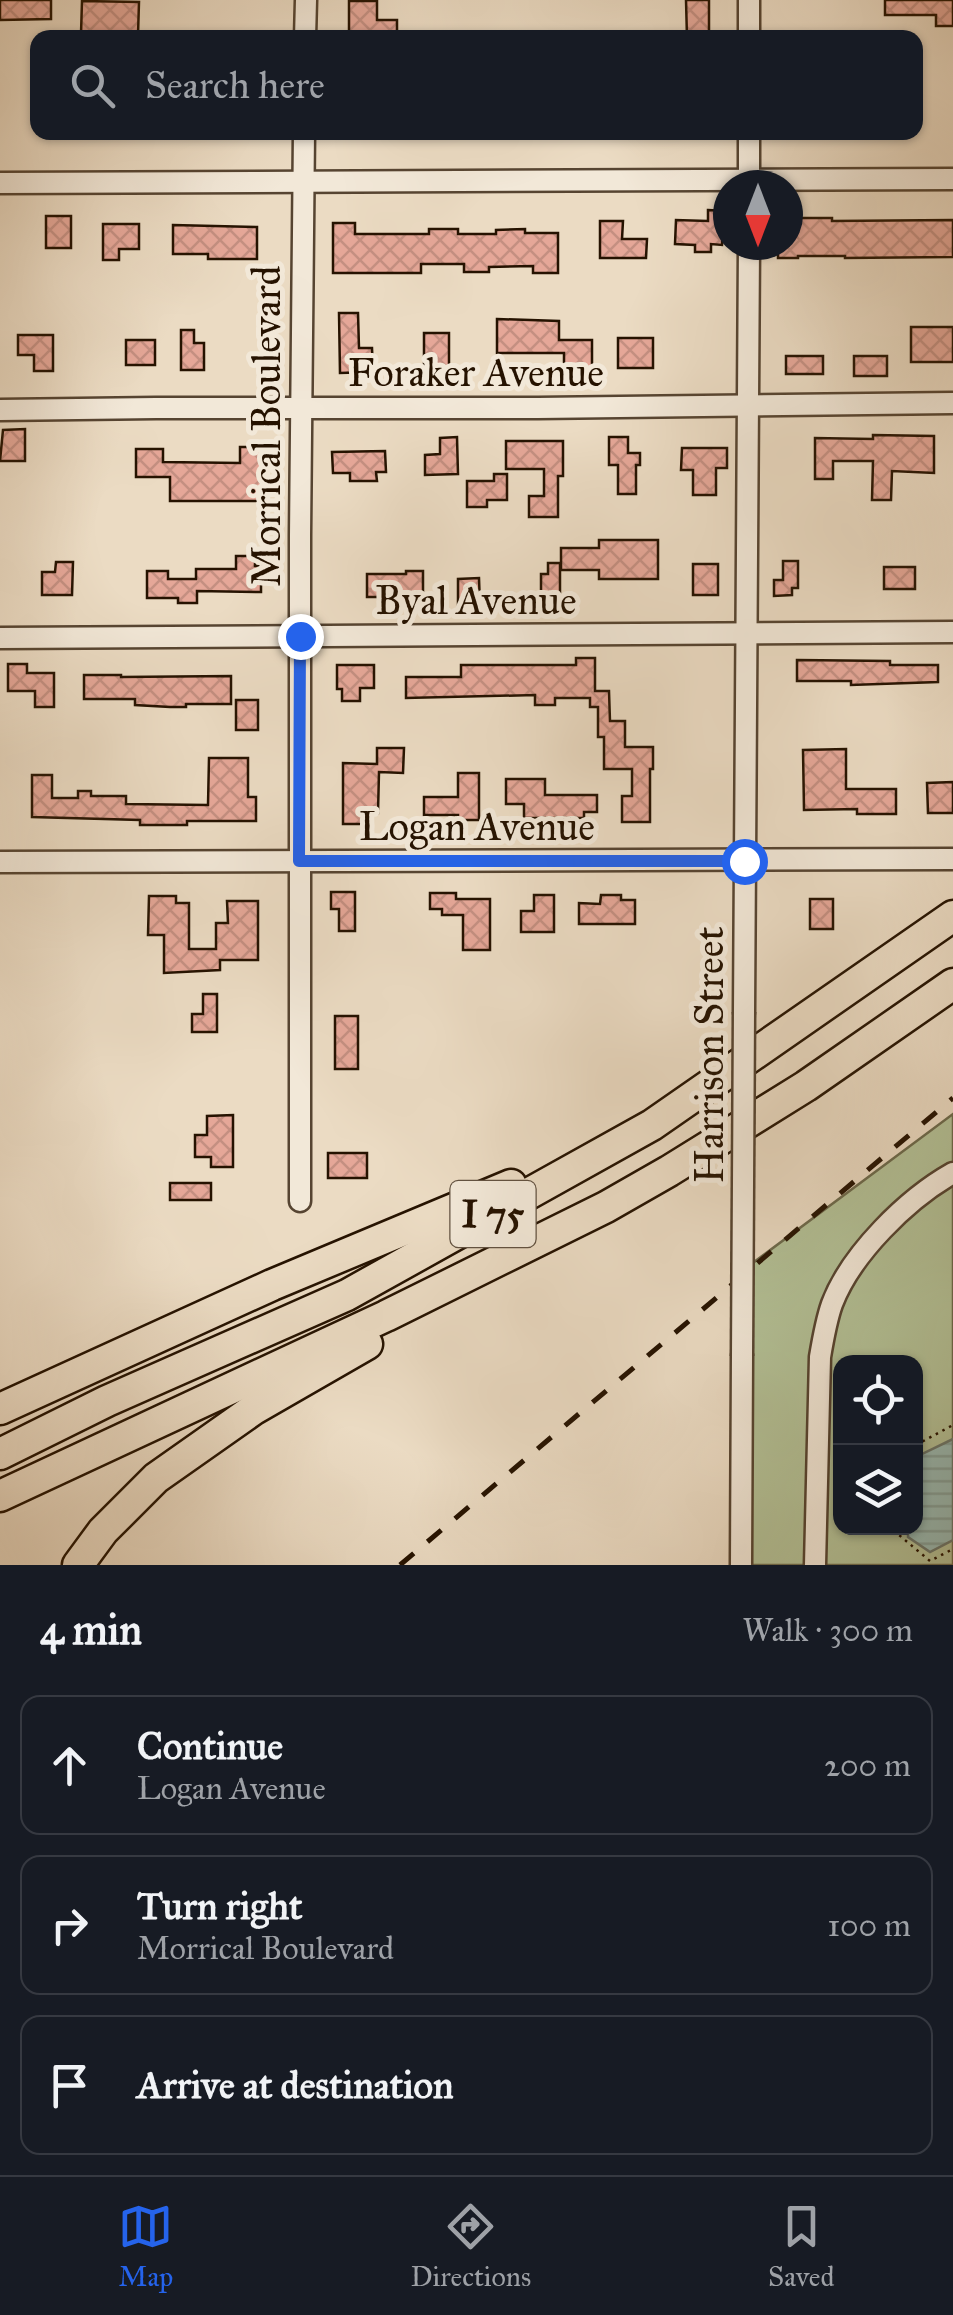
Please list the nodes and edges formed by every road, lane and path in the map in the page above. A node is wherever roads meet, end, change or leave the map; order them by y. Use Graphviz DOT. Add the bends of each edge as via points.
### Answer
graph roads {
  1 [pos="306,0"];
  2 [pos="749,0"];
  3 [pos="305,30"];
  4 [pos="749,30"];
  5 [pos="304,140"];
  6 [pos="749,140"];
  7 [pos="749,170"];
  8 [pos="953,179"];
  9 [pos="304,180"];
  10 [pos="803,181"];
  11 [pos="713,182"];
  12 [pos="0,183"];
  13 [pos="748,260"];
  14 [pos="953,402"];
  15 [pos="748,405"];
  16 [pos="301,408"];
  17 [pos="0,410"];
  18 [pos="953,632"];
  19 [pos="746,633"];
  20 [pos="300,636"];
  21 [pos="0,638"];
  22 [pos="953,860"];
  23 [pos="299,861"];
  24 [pos="744,861"];
  25 [pos="0,862"];
  26 [pos="953,916"];
  27 [pos="953,984"];
  28 [pos="652,1125"];
  29 [pos="953,1173"];
  30 [pos="300,1201"];
  31 [pos="606,1208"];
  32 [pos="0,1409"];
  33 [pos="953,1424"];
  34 [pos="923,1441"];
  35 [pos="0,1454"];
  36 [pos="0,1496"];
  37 [pos="899,1535"];
  38 [pos="953,1549"];
  39 [pos="78,1565"];
  40 [pos="741,1565"];
  41 [pos="815,1565"];
  1 -- 3 [label="street"];
  2 -- 4 [label="street"];
  5 -- 9 [label="street, Morrical Boulevard"];
  6 -- 7 [label="street"];
  8 -- 10 [label="street"];
  9 -- 11 [label="street"];
  9 -- 12 [label="street"];
  9 -- 16 [label="street, Morrical Boulevard"];
  13 -- 15 [label="street, Harrison Street"];
  14 -- 15 [label="street, Foraker Avenue"];
  15 -- 16 [label="street, Foraker Avenue"];
  15 -- 19 [label="street, Harrison Street"];
  16 -- 17 [label="street, Foraker Avenue"];
  16 -- 20 [label="street, Morrical Boulevard"];
  18 -- 19 [label="street, Byal Avenue"];
  19 -- 20 [label="street, Byal Avenue"];
  19 -- 24 [label="street, Harrison Street"];
  20 -- 21 [label="street, Byal Avenue"];
  20 -- 23 [label="street, Morrical Boulevard"];
  22 -- 24 [label="street, Logan Avenue"];
  23 -- 24 [label="street, Logan Avenue"];
  23 -- 25 [label="street, Logan Avenue"];
  23 -- 30 [label="street, Morrical Boulevard"];
  24 -- 40 [label="street, Harrison Street, bridge"];
  26 -- 28 [label="highway, I 75"];
  27 -- 31 [label="highway, I 75" via="820,1076"];
  28 -- 32 [label="highway" via="272,1285"];
  28 -- 35 [label="highway, I 75" via="347,1295"];
  29 -- 41 [label="street" via="876,1237 832,1302 820,1357"];
  31 -- 36 [label="highway, I 75"];
  31 -- 39 [label="highway" via="254,1409 156,1478"];
  33 -- 34 [label="path"];
  37 -- 38 [label="path" via="930,1561"];
}
